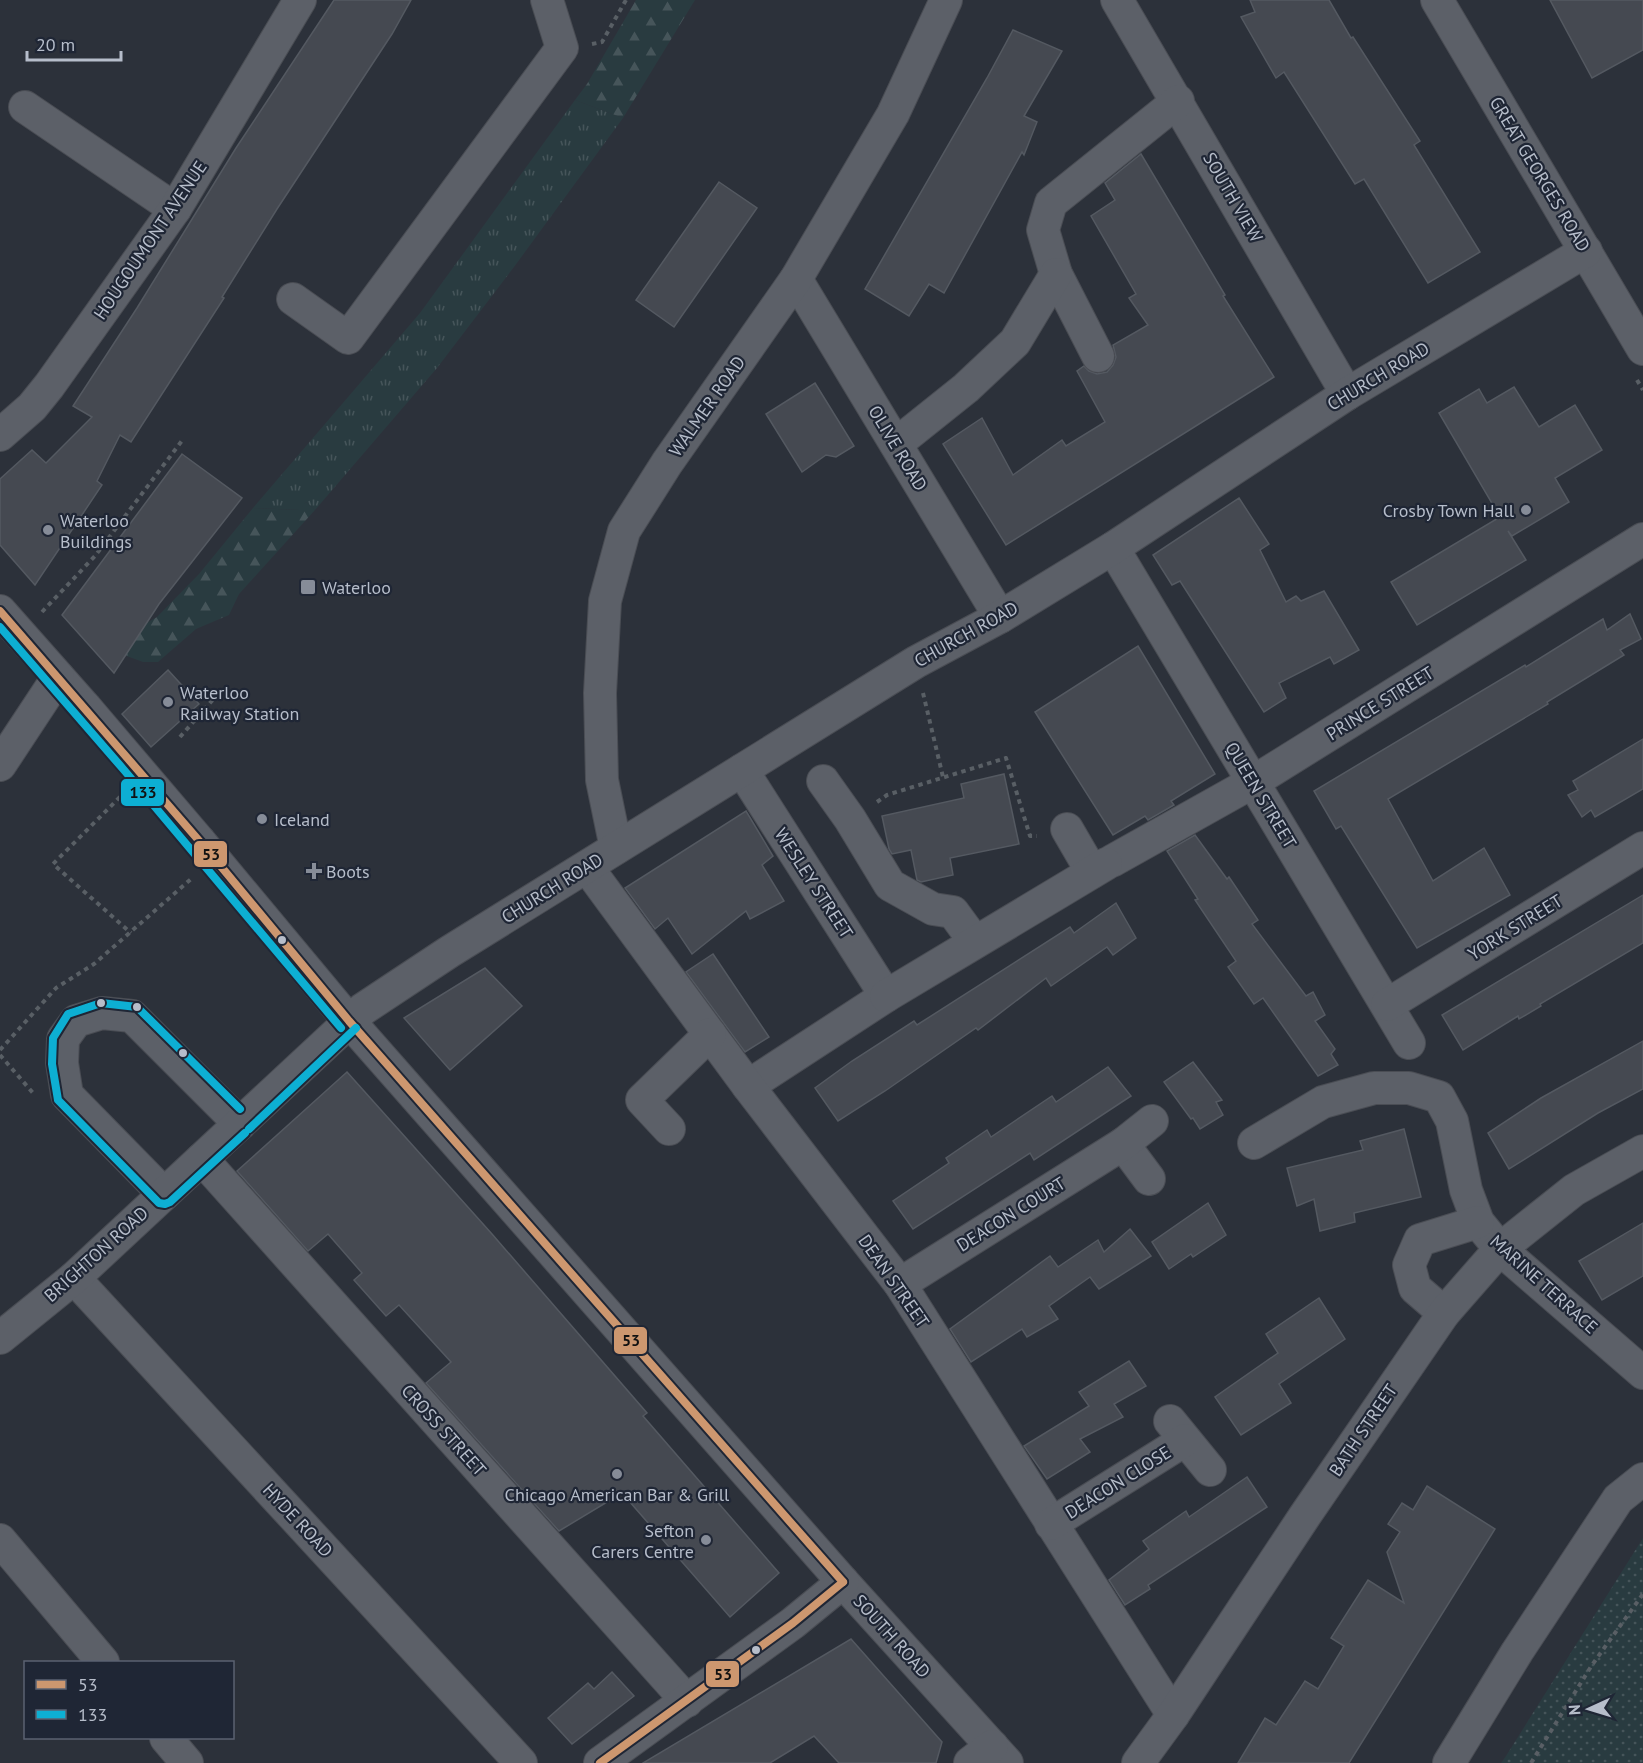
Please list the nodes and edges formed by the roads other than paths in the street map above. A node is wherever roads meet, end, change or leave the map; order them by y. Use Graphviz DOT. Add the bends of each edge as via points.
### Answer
graph roads {
  1 [pos="300,0"];
  2 [pos="547,0"];
  3 [pos="946,0"];
  4 [pos="1118,0"];
  5 [pos="1437,0"];
  6 [pos="1178,102"];
  7 [pos="25,107"];
  8 [pos="175,209"];
  9 [pos="1586,251"];
  10 [pos="1056,274"];
  11 [pos="796,279"];
  12 [pos="293,299"];
  13 [pos="1643,349"];
  14 [pos="1098,356"];
  15 [pos="1347,394"];
  16 [pos="0,435"];
  17 [pos="896,444"];
  18 [pos="1643,539"];
  19 [pos="1113,548"];
  20 [pos="0,611"];
  21 [pos="1000,617"];
  22 [pos="58,677"];
  23 [pos="0,765"];
  24 [pos="741,770"];
  25 [pos="823,781"];
  26 [pos="1253,782"];
  27 [pos="1067,830"];
  28 [pos="616,848"];
  29 [pos="1643,848"];
  30 [pos="1103,866"];
  31 [pos="586,867"];
  32 [pos="975,942"];
  33 [pos="886,996"];
  34 [pos="1387,1005"];
  35 [pos="349,1021"];
  36 [pos="710,1034"];
  37 [pos="1409,1043"];
  38 [pos="748,1086"];
  39 [pos="1152,1121"];
  40 [pos="240,1124"];
  41 [pos="669,1129"];
  42 [pos="1254,1143"];
  43 [pos="1123,1144"];
  44 [pos="1643,1151"];
  45 [pos="202,1159"];
  46 [pos="1149,1179"];
  47 [pos="164,1194"];
  48 [pos="1478,1222"];
  49 [pos="1500,1249"];
  50 [pos="74,1278"];
  51 [pos="900,1284"];
  52 [pos="1444,1312"];
  53 [pos="0,1338"];
  54 [pos="1643,1373"];
  55 [pos="1210,1470"];
  56 [pos="1643,1479"];
  57 [pos="1052,1524"];
  58 [pos="0,1540"];
  59 [pos="843,1582"];
  60 [pos="102,1661"];
  61 [pos="687,1701"];
  62 [pos="1173,1715"];
  63 [pos="168,1739"];
  64 [pos="990,1757"];
  65 [pos="187,1763"];
  66 [pos="521,1763"];
  67 [pos="600,1763"];
  68 [pos="1138,1763"];
  69 [pos="1449,1763"];
  1 -- 8 [label="street, HOUGOUMONT AVENUE"];
  2 -- 12 [label="street" via="562,48 348,338"];
  3 -- 11 [label="street, WALMER ROAD" via="893,114"];
  4 -- 6 [label="street, SOUTH VIEW"];
  5 -- 9 [label="street, GREAT GEORGES ROAD"];
  6 -- 10 [label="street" via="1051,203 1043,230"];
  6 -- 15 [label="street, SOUTH VIEW"];
  7 -- 8 [label="street"];
  8 -- 16 [label="street, HOUGOUMONT AVENUE" via="49,386"];
  9 -- 13 [label="street, GREAT GEORGES ROAD"];
  9 -- 15 [label="street, CHURCH ROAD"];
  10 -- 14 [label="street"];
  10 -- 17 [label="street" via="1015,342 966,388"];
  11 -- 17 [label="street, OLIVE ROAD"];
  11 -- 28 [label="street, WALMER ROAD" via="624,531 605,602 600,693 602,780"];
  15 -- 19 [label="street, CHURCH ROAD"];
  17 -- 21 [label="street, OLIVE ROAD"];
  18 -- 26 [label="street, PRINCE STREET"];
  19 -- 21 [label="street, CHURCH ROAD"];
  19 -- 26 [label="street, QUEEN STREET"];
  20 -- 22 [label="street, SOUTH ROAD"];
  21 -- 24 [label="street, CHURCH ROAD" via="916,662"];
  22 -- 23 [label="street"];
  22 -- 35 [label="street, SOUTH ROAD, bridge"];
  24 -- 28 [label="street, CHURCH ROAD"];
  24 -- 33 [label="street, WESLEY STREET"];
  25 -- 32 [label="street" via="890,885 933,909 953,912"];
  26 -- 30 [label="street, PRINCE STREET"];
  26 -- 34 [label="street, QUEEN STREET"];
  27 -- 30 [label="street"];
  28 -- 31 [label="street, CHURCH ROAD"];
  29 -- 34 [label="street, YORK STREET"];
  30 -- 32 [label="street"];
  31 -- 35 [label="street, CHURCH ROAD" via="449,952"];
  31 -- 36 [label="street, DEAN STREET"];
  32 -- 33 [label="street"];
  33 -- 38 [label="street"];
  34 -- 37 [label="street, QUEEN STREET"];
  35 -- 40 [label="street, BRIGHTON ROAD"];
  35 -- 59 [label="street, SOUTH ROAD"];
  36 -- 38 [label="street, DEAN STREET"];
  36 -- 41 [label="street" via="642,1100"];
  38 -- 51 [label="street, DEAN STREET"];
  39 -- 43 [label="street, DEACON COURT"];
  40 -- 45 [label="street, BRIGHTON ROAD"];
  40 -- 47 [label="street" via="132,1016 102,1013 76,1021 63,1039 67,1095"];
  42 -- 48 [label="street, MARINE TERRACE" via="1323,1102 1374,1088 1409,1088 1438,1097 1452,1121 1466,1190"];
  43 -- 46 [label="street"];
  43 -- 51 [label="street, DEACON COURT"];
  44 -- 49 [label="street, BATH STREET" via="1574,1190"];
  45 -- 47 [label="street, BRIGHTON ROAD"];
  45 -- 61 [label="street, CROSS STREET"];
  47 -- 50 [label="street, BRIGHTON ROAD"];
  48 -- 49 [label="street, MARINE TERRACE"];
  48 -- 52 [label="street" via="1420,1239 1408,1265 1415,1288"];
  49 -- 52 [label="street, BATH STREET"];
  49 -- 54 [label="street, MARINE TERRACE"];
  50 -- 53 [label="street, BRIGHTON ROAD"];
  50 -- 66 [label="street, HYDE ROAD"];
  51 -- 57 [label="street, DEAN STREET"];
  52 -- 62 [label="street, BATH STREET"];
  55 -- 57 [label="street, DEACON CLOSE" via="1178,1431"];
  56 -- 69 [label="street" via="1618,1499"];
  57 -- 62 [label="street, DEAN STREET"];
  58 -- 60 [label="street"];
  59 -- 61 [label="street"];
  59 -- 64 [label="street, SOUTH ROAD"];
  61 -- 67 [label="street"];
  62 -- 68 [label="street, BATH STREET"];
  63 -- 65 [label="street"];
}
